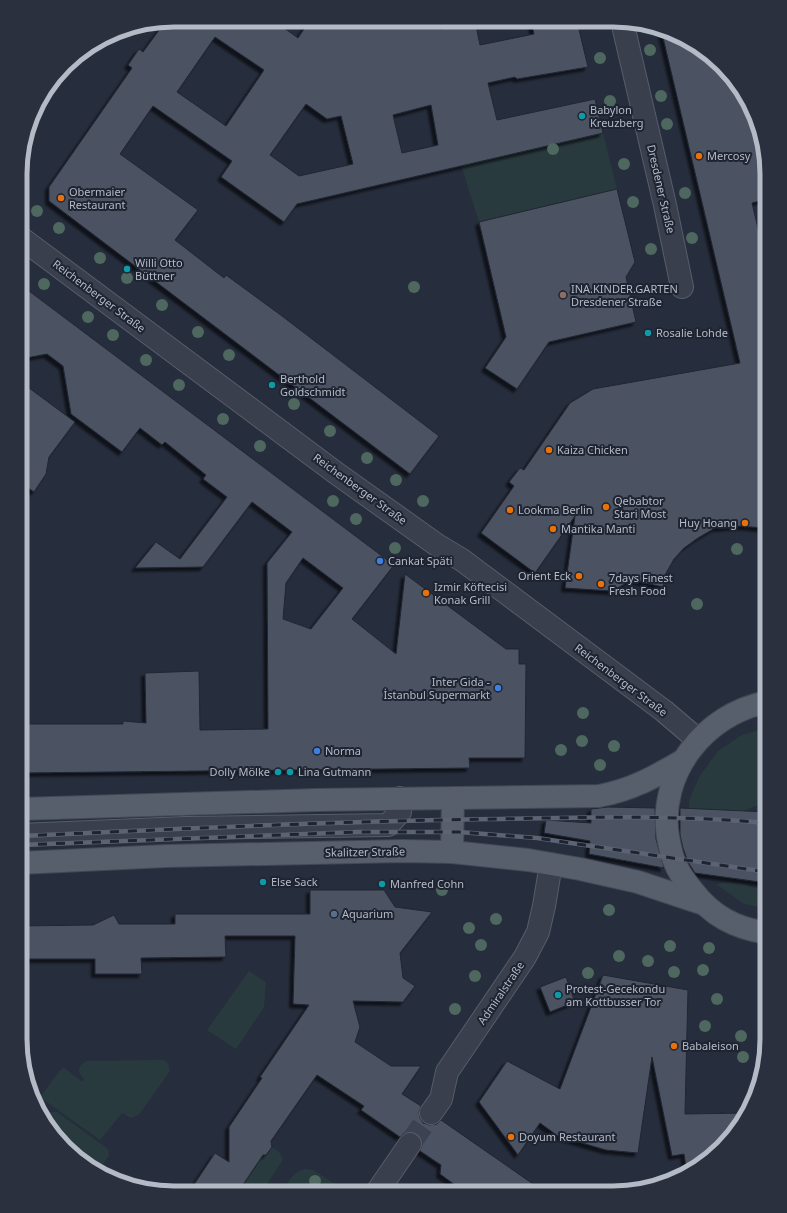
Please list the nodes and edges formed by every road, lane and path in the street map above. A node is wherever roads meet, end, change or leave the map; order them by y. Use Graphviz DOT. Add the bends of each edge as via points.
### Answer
graph roads {
  1 [pos="623,27"];
  2 [pos="27,242"];
  3 [pos="682,287"];
  4 [pos="760,704"];
  5 [pos="698,740"];
  6 [pos="682,761"];
  7 [pos="400,798"];
  8 [pos="453,798"];
  9 [pos="27,809"];
  10 [pos="27,835"];
  11 [pos="452,852"];
  12 [pos="27,863"];
  13 [pos="551,864"];
  14 [pos="704,904"];
  15 [pos="760,932"];
  16 [pos="431,1113"];
  17 [pos="410,1144"];
  18 [pos="381,1186"];
  1 -- 3 [label="street, Dresdener Straße"];
  2 -- 5 [label="street, Reichenberger Straße" via="336,473 462,560 652,702"];
  4 -- 5 [label="main road" via="726,717"];
  5 -- 6 [label="main road"];
  6 -- 8 [label="main road" via="648,780 618,792 599,796"];
  6 -- 14 [label="main road" via="669,794 666,825 670,852 681,876"];
  7 -- 8 [label="main road"];
  7 -- 9 [label="main road"];
  7 -- 10 [label="street" via="400,812 388,825 185,828"];
  8 -- 11 [label="main road"];
  11 -- 12 [label="main road, Skalitzer Straße" via="166,856"];
  11 -- 13 [label="main road, Skalitzer Straße"];
  13 -- 14 [label="main road, Skalitzer Straße" via="638,882"];
  13 -- 16 [label="street, Admiralstraße" via="538,932 525,957 448,1072 441,1099"];
  14 -- 15 [label="main road" via="725,920"];
  17 -- 18 [label="street"];
}
